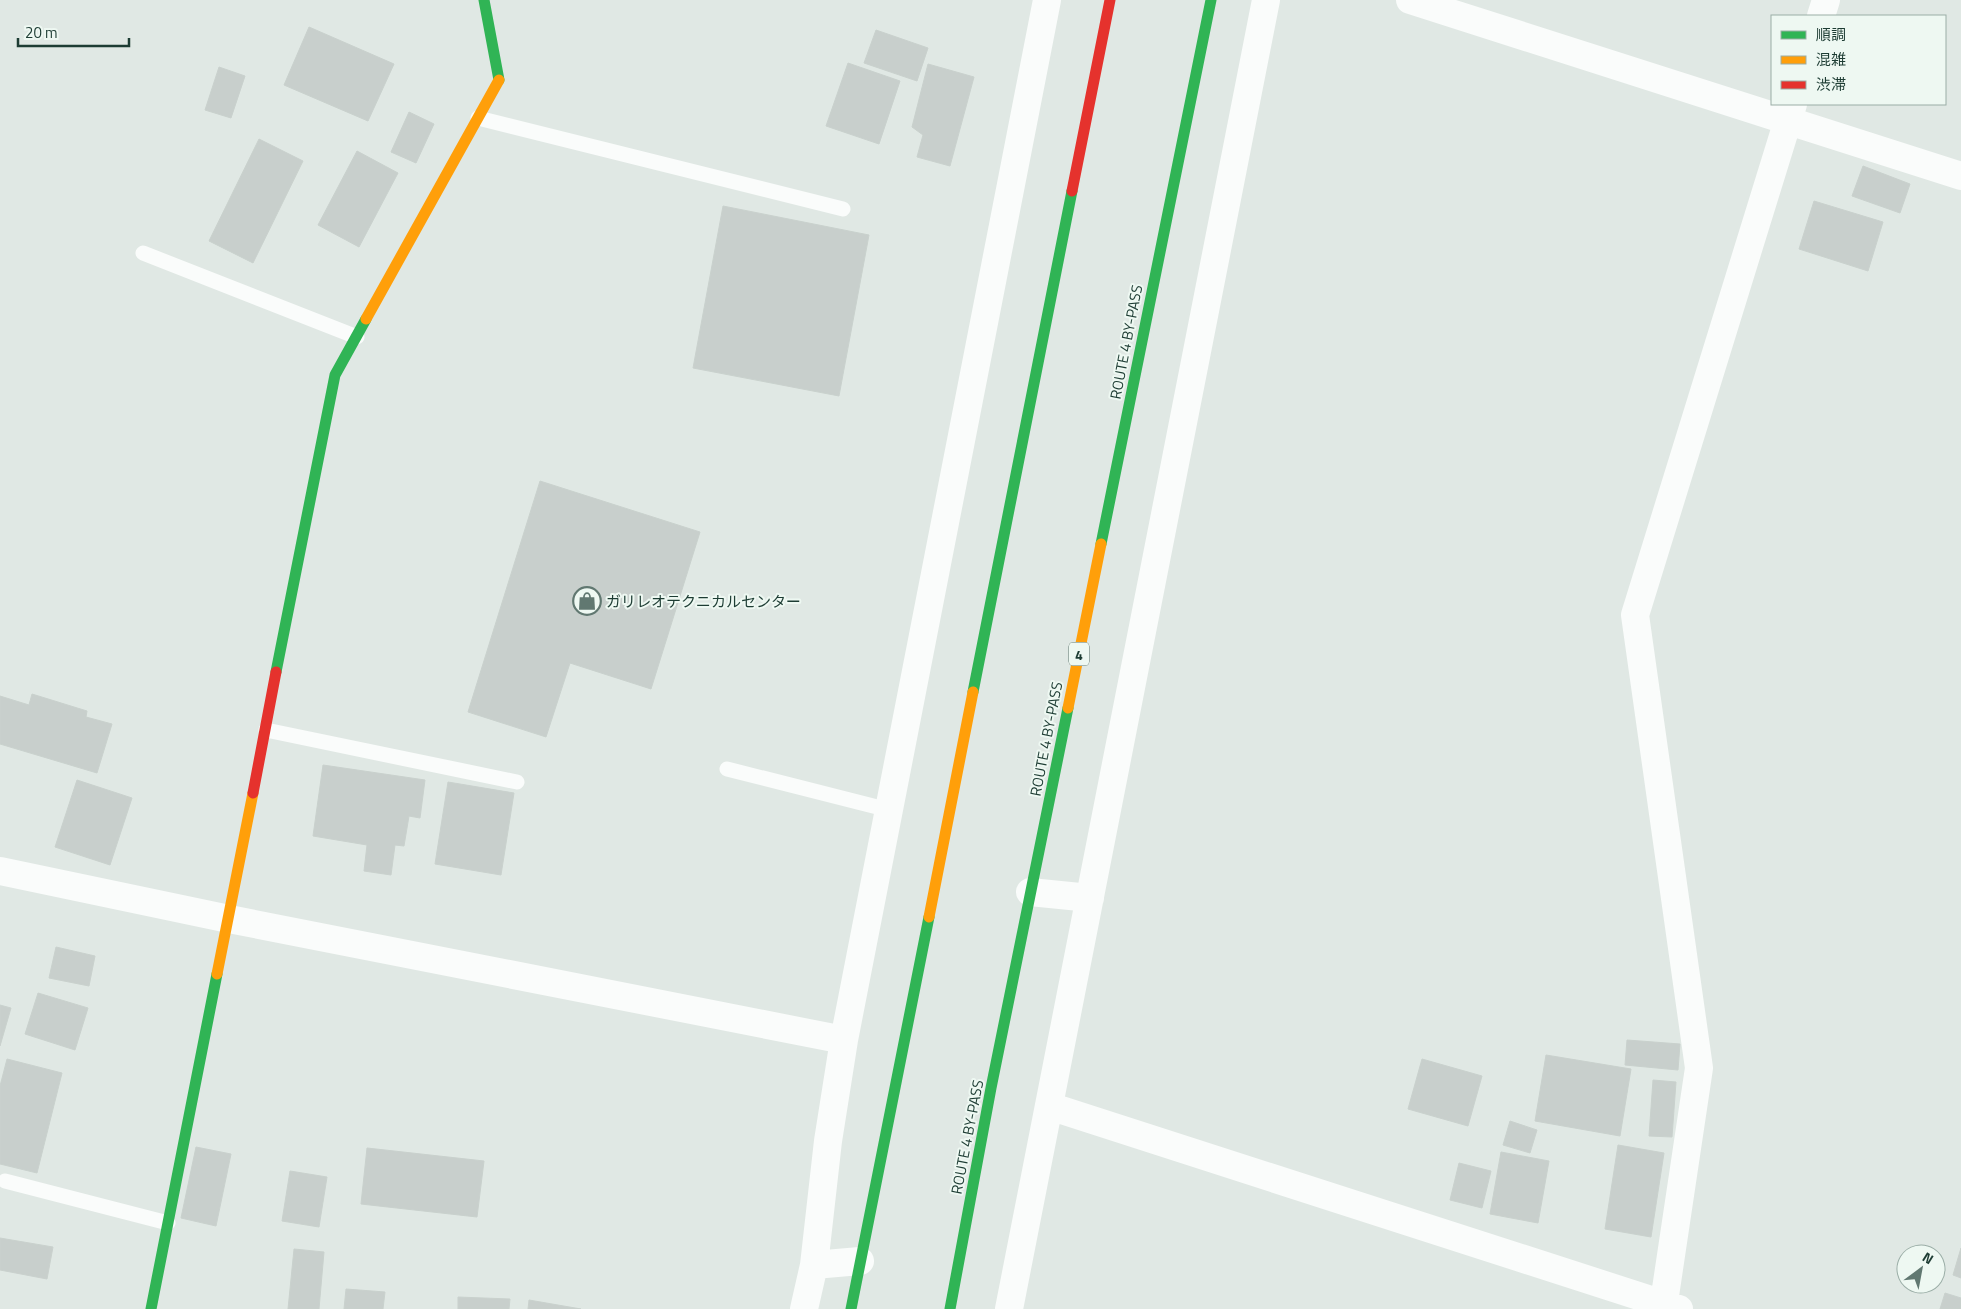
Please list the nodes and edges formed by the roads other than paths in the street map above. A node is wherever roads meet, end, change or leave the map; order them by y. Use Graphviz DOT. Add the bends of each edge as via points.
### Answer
graph roads {
  1 [pos="484,0"];
  2 [pos="1047,0"];
  3 [pos="1110,0"];
  4 [pos="1211,0"];
  5 [pos="1266,0"];
  6 [pos="1410,0"];
  7 [pos="1826,0"];
  8 [pos="1821,15"];
  9 [pos="1790,113"];
  10 [pos="478,118"];
  11 [pos="1961,176"];
  12 [pos="843,209"];
  13 [pos="144,253"];
  14 [pos="356,337"];
  15 [pos="266,730"];
  16 [pos="727,769"];
  17 [pos="518,782"];
  18 [pos="889,810"];
  19 [pos="0,871"];
  20 [pos="1030,892"];
  21 [pos="1090,898"];
  22 [pos="229,919"];
  23 [pos="844,1040"];
  24 [pos="1049,1106"];
  25 [pos="5,1181"];
  26 [pos="168,1223"];
  27 [pos="860,1261"];
  28 [pos="814,1265"];
  29 [pos="1669,1308"];
  30 [pos="151,1309"];
  31 [pos="804,1309"];
  32 [pos="851,1309"];
  33 [pos="950,1309"];
  34 [pos="1009,1309"];
  1 -- 10 [label="main road" via="499,81"];
  2 -- 18 [label="street"];
  3 -- 27 [label="main road"];
  4 -- 20 [label="main road, ROUTE 4 BY-PASS / 4"];
  5 -- 21 [label="street"];
  6 -- 9 [label="street"];
  7 -- 8 [label="street"];
  9 -- 11 [label="street"];
  9 -- 29 [label="street" via="1635,615 1699,1068"];
  10 -- 12 [label="lane"];
  10 -- 14 [label="main road"];
  13 -- 14 [label="lane"];
  14 -- 15 [label="main road" via="335,375"];
  15 -- 17 [label="lane"];
  15 -- 22 [label="main road"];
  16 -- 18 [label="lane"];
  18 -- 23 [label="street"];
  19 -- 22 [label="street"];
  20 -- 21 [label="street"];
  20 -- 33 [label="main road, ROUTE 4 BY-PASS / 4"];
  21 -- 24 [label="street"];
  22 -- 23 [label="street"];
  22 -- 26 [label="main road"];
  23 -- 28 [label="street" via="828,1141"];
  24 -- 29 [label="street"];
  24 -- 34 [label="street"];
  25 -- 26 [label="lane"];
  26 -- 30 [label="main road"];
  27 -- 28 [label="street"];
  27 -- 32 [label="main road"];
  28 -- 31 [label="street"];
}
